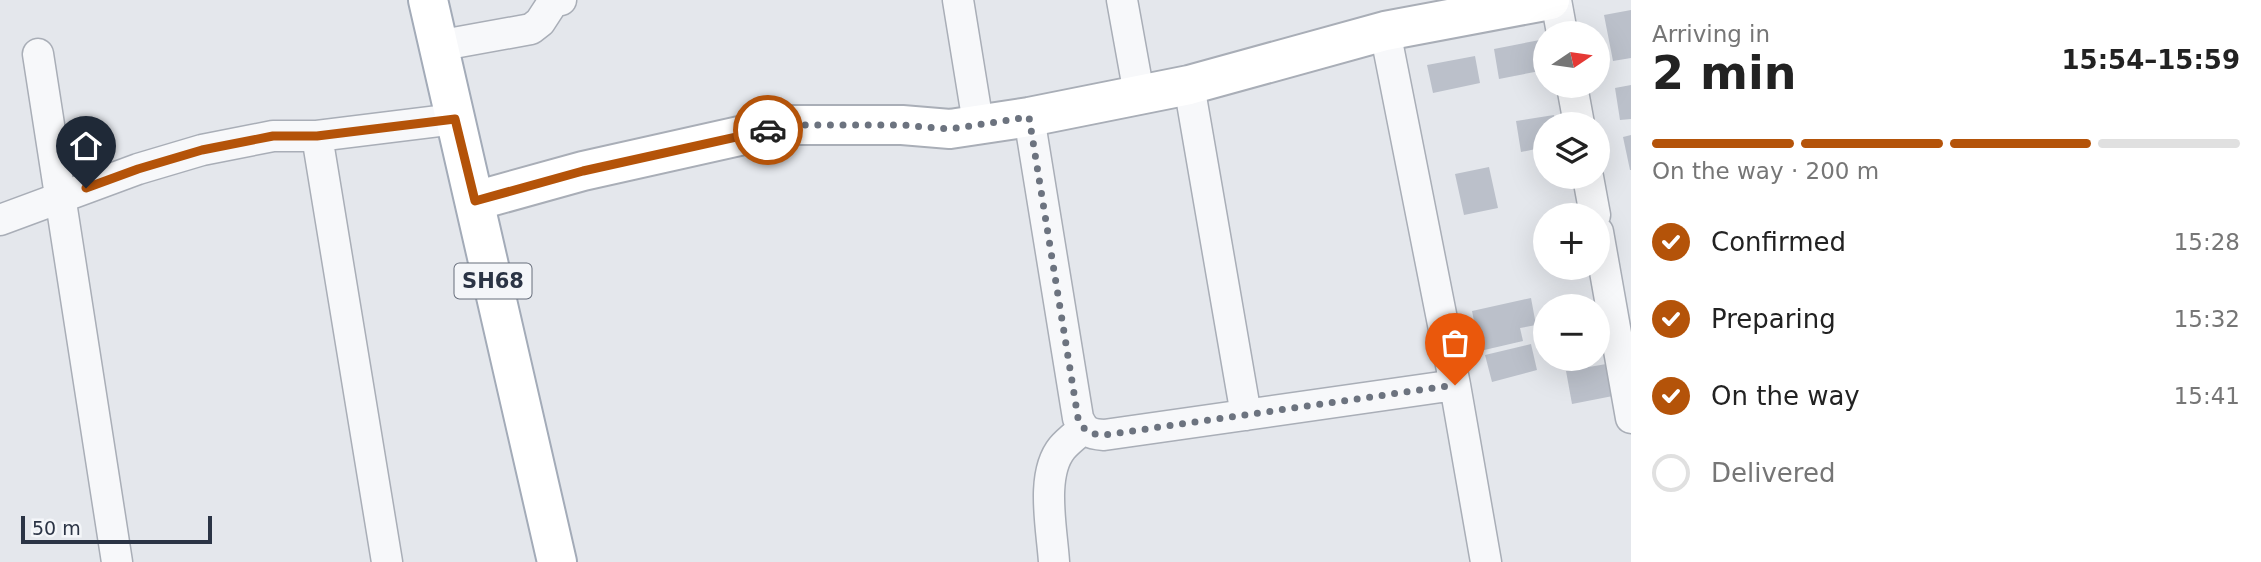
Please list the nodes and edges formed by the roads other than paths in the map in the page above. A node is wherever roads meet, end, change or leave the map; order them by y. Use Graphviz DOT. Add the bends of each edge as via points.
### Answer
graph roads {
  1 [pos="428,0"];
  2 [pos="561,0"];
  3 [pos="958,0"];
  4 [pos="1122,0"];
  5 [pos="1550,0"];
  6 [pos="1556,0"];
  7 [pos="1560,21"];
  8 [pos="1385,31"];
  9 [pos="438,46"];
  10 [pos="38,54"];
  11 [pos="1189,85"];
  12 [pos="1139,94"];
  13 [pos="1029,117"];
  14 [pos="455,119"];
  15 [pos="978,123"];
  16 [pos="317,136"];
  17 [pos="61,197"];
  18 [pos="475,201"];
  19 [pos="0,219"];
  20 [pos="1607,280"];
  21 [pos="1455,385"];
  22 [pos="1246,415"];
  23 [pos="1631,418"];
  24 [pos="1083,429"];
  25 [pos="117,562"];
  26 [pos="387,562"];
  27 [pos="557,562"];
  28 [pos="1054,562"];
  29 [pos="1486,562"];
  1 -- 9 [label="street, SH68"];
  2 -- 9 [label="street" via="553,2 531,29"];
  3 -- 15 [label="street"];
  4 -- 12 [label="street"];
  5 -- 8 [label="street"];
  6 -- 7 [label="street"];
  8 -- 11 [label="street"];
  8 -- 21 [label="street"];
  9 -- 14 [label="street, SH68"];
  10 -- 17 [label="street"];
  11 -- 12 [label="street"];
  11 -- 22 [label="street"];
  12 -- 13 [label="street"];
  13 -- 15 [label="street"];
  13 -- 24 [label="street"];
  14 -- 16 [label="street"];
  14 -- 18 [label="street, SH68"];
  15 -- 18 [label="street" via="950,129 789,125 583,171"];
  16 -- 17 [label="street" via="273,136 202,150"];
  16 -- 26 [label="street"];
  17 -- 19 [label="street"];
  17 -- 25 [label="street"];
  18 -- 27 [label="street, SH68"];
  20 -- 23 [label="street"];
  21 -- 22 [label="street"];
  21 -- 29 [label="street"];
  22 -- 24 [label="street" via="1104,435 1091,435"];
  24 -- 28 [label="street" via="1061,449 1052,466"];
}
